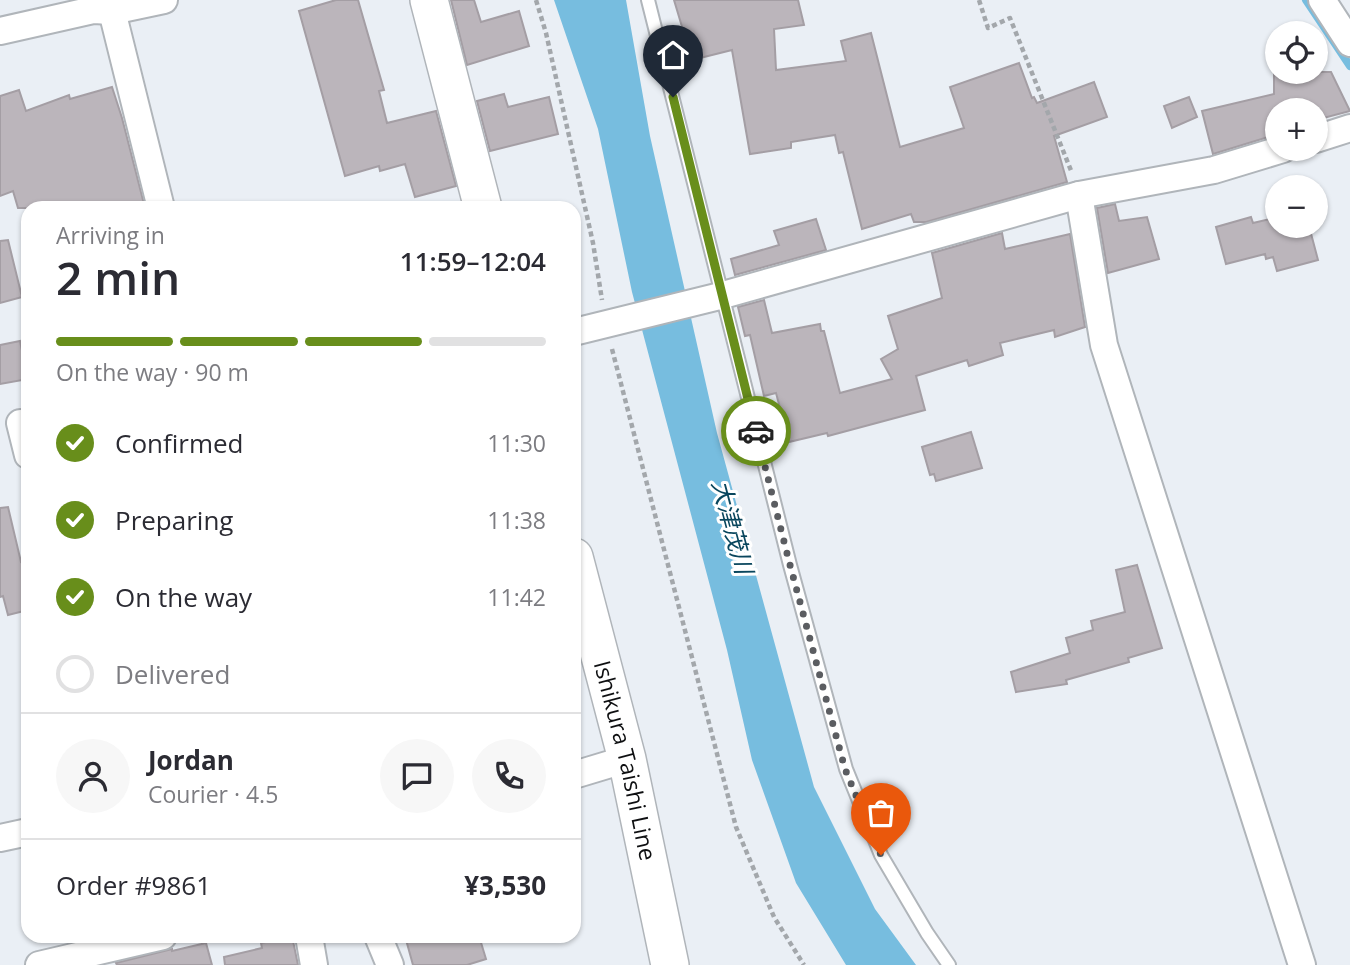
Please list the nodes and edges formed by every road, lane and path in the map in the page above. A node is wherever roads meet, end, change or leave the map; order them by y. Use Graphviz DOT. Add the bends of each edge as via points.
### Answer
graph roads {
  1 [pos="164,0"];
  2 [pos="429,0"];
  3 [pos="536,0"];
  4 [pos="648,0"];
  5 [pos="979,0"];
  6 [pos="1322,0"];
  7 [pos="98,7"];
  8 [pos="0,31"];
  9 [pos="1350,43"];
  10 [pos="1350,128"];
  11 [pos="1328,135"];
  12 [pos="1265,154"];
  13 [pos="1079,195"];
  14 [pos="159,201"];
  15 [pos="481,201"];
  16 [pos="719,296"];
  17 [pos="610,324"];
  18 [pos="581,330"];
  19 [pos="581,584"];
  20 [pos="627,759"];
  21 [pos="581,773"];
  22 [pos="21,834"];
  23 [pos="0,838"];
  24 [pos="139,943"];
  25 [pos="310,943"];
  26 [pos="381,943"];
  27 [pos="82,960"];
  28 [pos="39,965"];
  29 [pos="314,965"];
  30 [pos="390,965"];
  31 [pos="670,965"];
  32 [pos="804,965"];
  33 [pos="949,965"];
  34 [pos="1302,965"];
  1 -- 7 [label="street"];
  2 -- 15 [label="main road"];
  3 -- 17 [label="path"];
  4 -- 16 [label="lane"];
  5 -- 13 [label="path" via="988,27 1010,18"];
  6 -- 9 [label="street"];
  7 -- 8 [label="street"];
  7 -- 14 [label="street"];
  10 -- 11 [label="street"];
  12 -- 13 [label="street" via="1214,170"];
  13 -- 16 [label="street"];
  13 -- 34 [label="street" via="1104,345"];
  16 -- 17 [label="street"];
  16 -- 33 [label="lane" via="845,769 881,855"];
  17 -- 18 [label="street"];
  17 -- 32 [label="path" via="736,827 774,917"];
  19 -- 20 [label="main road, Ishikura Taishi Line"];
  20 -- 21 [label="street"];
  20 -- 31 [label="main road, Ishikura Taishi Line"];
  22 -- 23 [label="street"];
  24 -- 27 [label="street"];
  25 -- 29 [label="street"];
  26 -- 30 [label="street"];
  27 -- 28 [label="street"];
}
